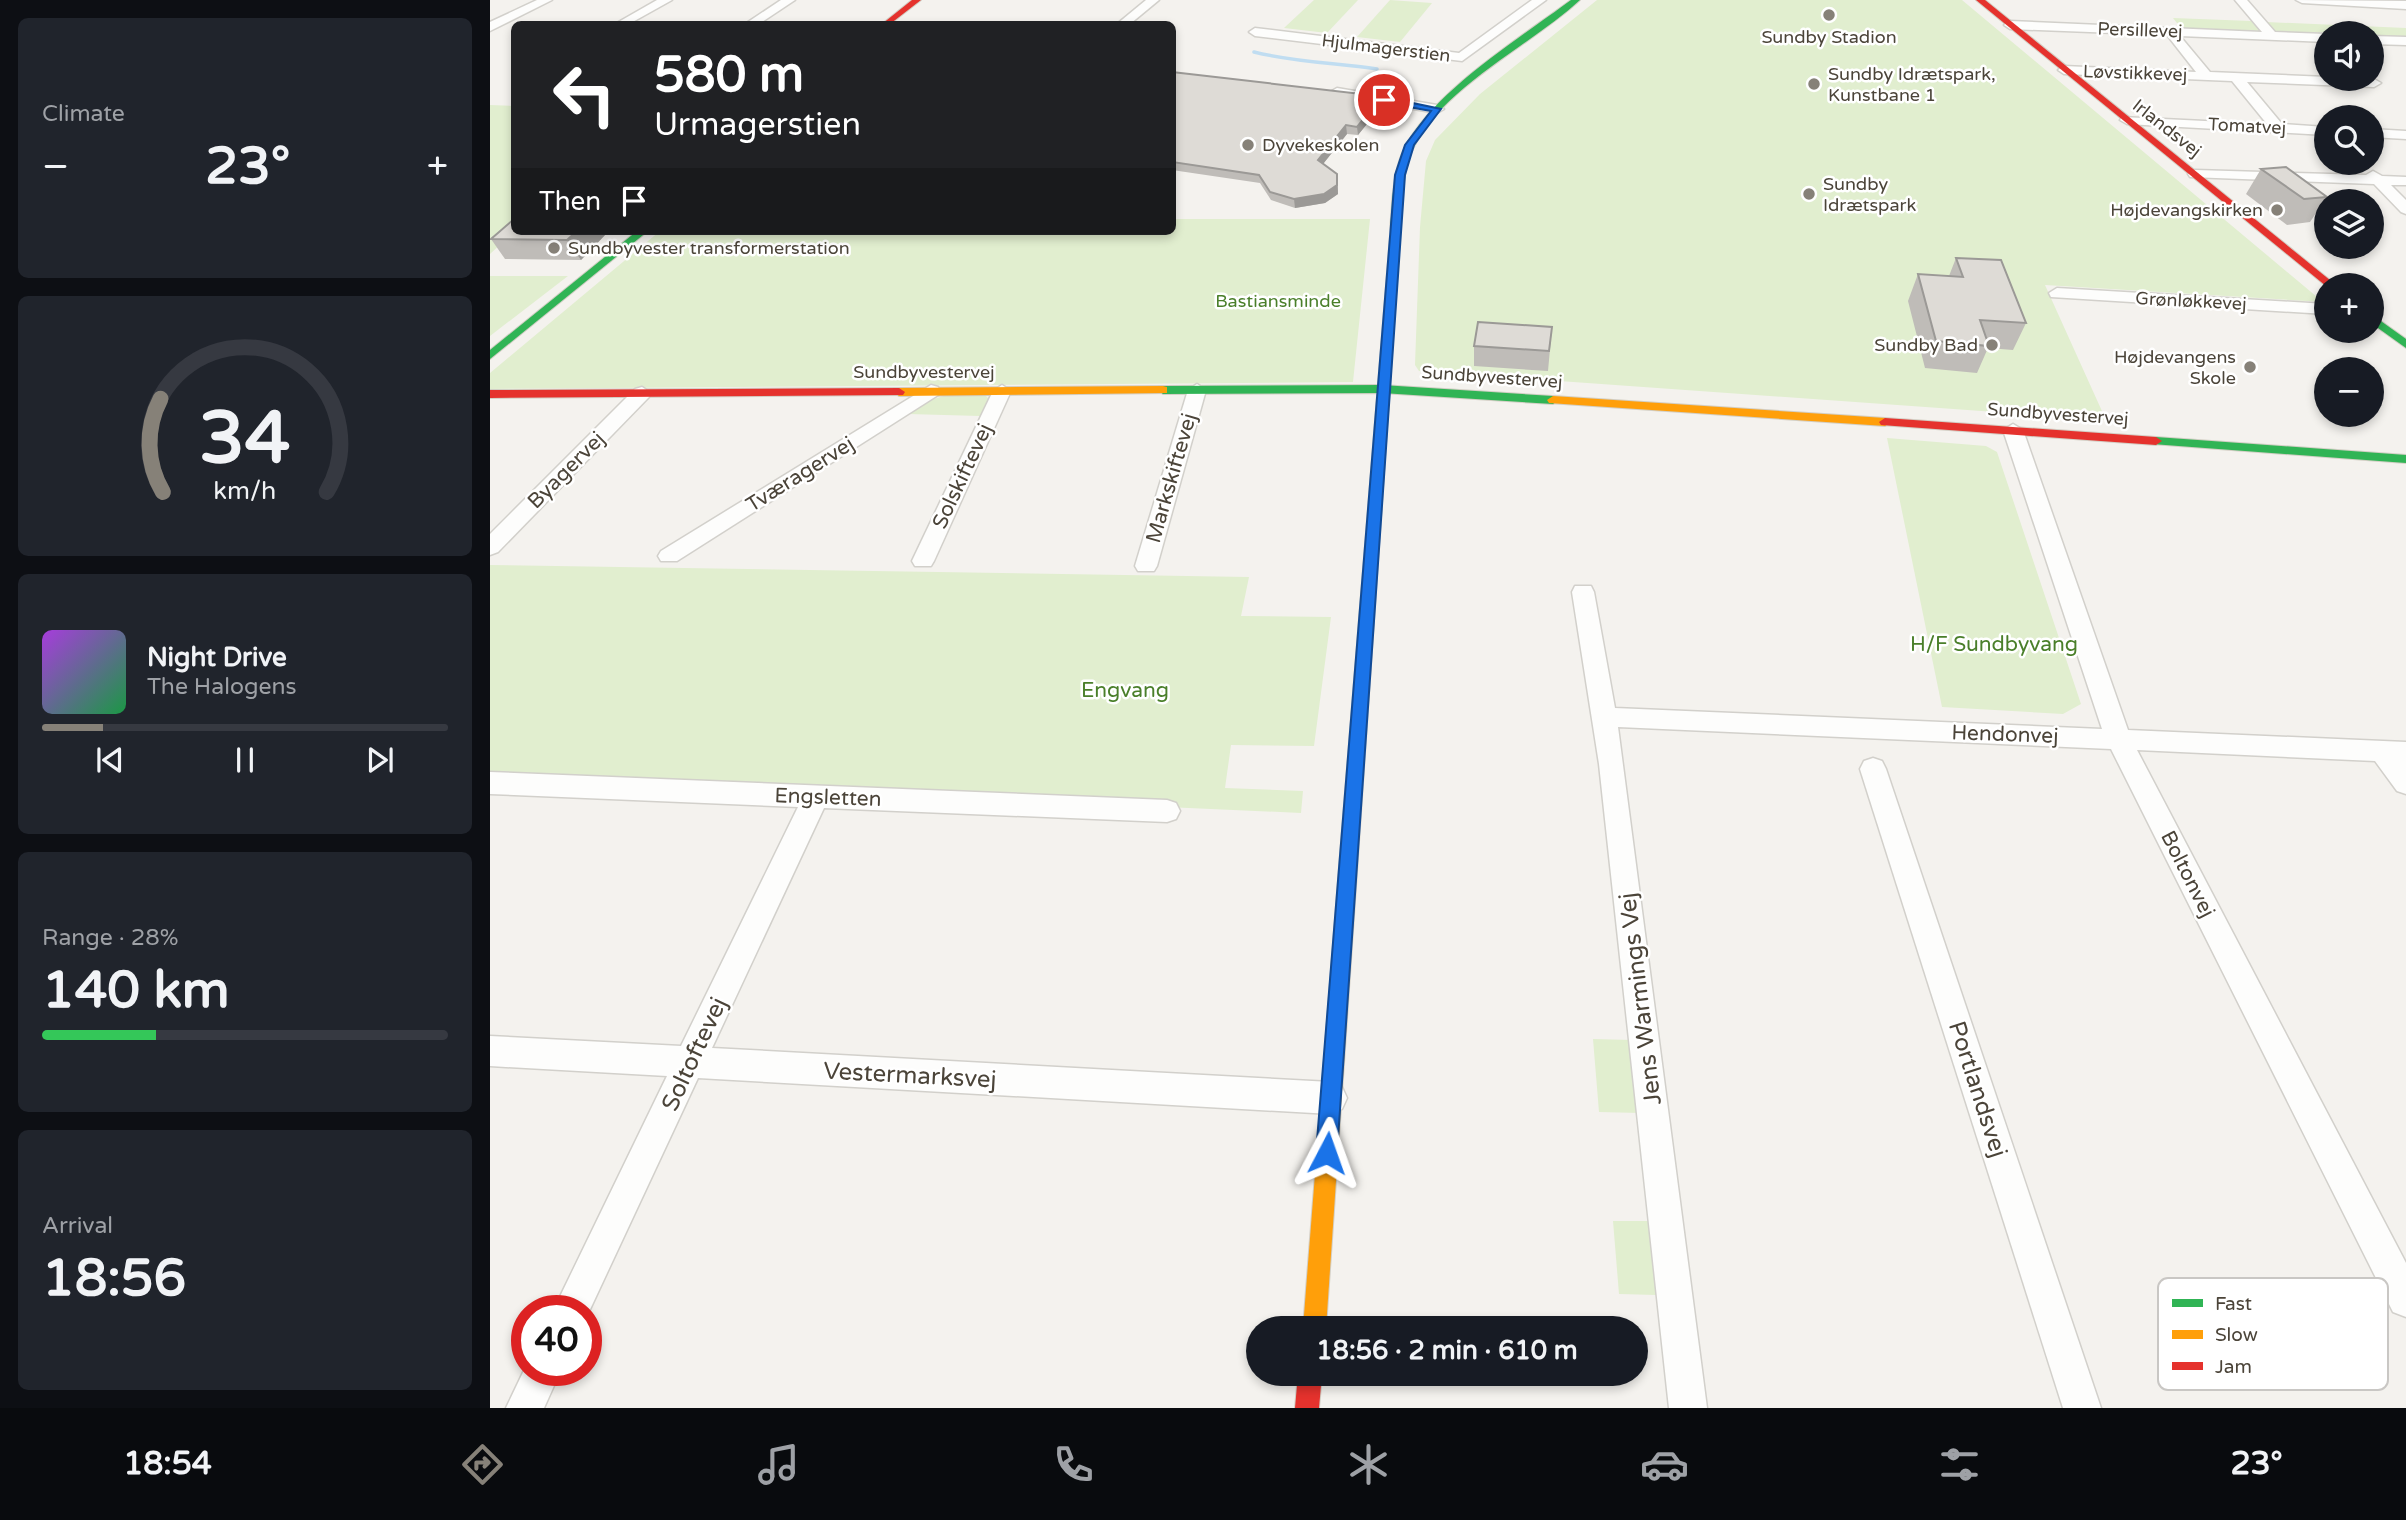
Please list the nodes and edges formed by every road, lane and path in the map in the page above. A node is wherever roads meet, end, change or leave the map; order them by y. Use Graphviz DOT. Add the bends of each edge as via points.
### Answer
graph roads {
  1 [pos="545,0"];
  2 [pos="666,0"];
  3 [pos="789,0"];
  4 [pos="917,0"];
  5 [pos="1153,0"];
  6 [pos="1540,0"];
  7 [pos="1576,0"];
  8 [pos="1980,0"];
  9 [pos="2241,0"];
  10 [pos="2302,0"];
  11 [pos="2362,1"];
  12 [pos="2406,5"];
  13 [pos="627,21"];
  14 [pos="756,21"];
  15 [pos="890,21"];
  16 [pos="1127,21"];
  17 [pos="1507,25"];
  18 [pos="2010,25"];
  19 [pos="492,28"];
  20 [pos="511,31"];
  21 [pos="2170,31"];
  22 [pos="1255,32"];
  23 [pos="1536,32"];
  24 [pos="2271,35"];
  25 [pos="2314,37"];
  26 [pos="2384,40"];
  27 [pos="2406,41"];
  28 [pos="2064,70"];
  29 [pos="2206,76"];
  30 [pos="2236,77"];
  31 [pos="2314,80"];
  32 [pos="1321,90"];
  33 [pos="1437,109"];
  34 [pos="2127,120"];
  35 [pos="2278,128"];
  36 [pos="2314,130"];
  37 [pos="2384,134"];
  38 [pos="2406,135"];
  39 [pos="2195,174"];
  40 [pos="2373,175"];
  41 [pos="2378,180"];
  42 [pos="2406,181"];
  43 [pos="2406,209"];
  44 [pos="638,235"];
  45 [pos="2316,273"];
  46 [pos="2057,293"];
  47 [pos="2314,308"];
  48 [pos="2384,327"];
  49 [pos="2406,345"];
  50 [pos="490,356"];
  51 [pos="1382,389"];
  52 [pos="1197,390"];
  53 [pos="931,391"];
  54 [pos="1002,391"];
  55 [pos="642,393"];
  56 [pos="490,394"];
  57 [pos="2013,429"];
  58 [pos="2406,459"];
  59 [pos="490,547"];
  60 [pos="669,556"];
  61 [pos="923,561"];
  62 [pos="1146,566"];
  63 [pos="1583,592"];
  64 [pos="1605,717"];
  65 [pos="2118,738"];
  66 [pos="2395,752"];
  67 [pos="1873,769"];
  68 [pos="490,783"];
  69 [pos="2406,783"];
  70 [pos="816,797"];
  71 [pos="1167,811"];
  72 [pos="490,1051"];
  73 [pos="690,1062"];
  74 [pos="1331,1098"];
  75 [pos="579,1295"];
  76 [pos="2406,1299"];
  77 [pos="1315,1316"];
  78 [pos="535,1386"];
  79 [pos="1309,1386"];
  80 [pos="525,1408"];
  81 [pos="1307,1408"];
  82 [pos="1688,1408"];
  83 [pos="2082,1408"];
  1 -- 19 [label="street"];
  2 -- 13 [label="street"];
  3 -- 14 [label="street"];
  4 -- 15 [label="street"];
  5 -- 16 [label="street"];
  6 -- 17 [label="street, Hjulmagerstien"];
  7 -- 23 [label="street"];
  8 -- 18 [label="street, Irlandsvej"];
  9 -- 24 [label="street"];
  10 -- 11 [label="street"];
  11 -- 12 [label="street"];
  17 -- 22 [label="street, Hjulmagerstien" via="1462,57"];
  17 -- 23 [label="street"];
  18 -- 21 [label="street, Persillevej"];
  18 -- 28 [label="street, Irlandsvej"];
  19 -- 20 [label="street"];
  21 -- 24 [label="street, Persillevej"];
  21 -- 29 [label="street, Løvstikkevej"];
  23 -- 33 [label="street"];
  24 -- 25 [label="street, Persillevej"];
  26 -- 27 [label="street"];
  28 -- 29 [label="street, Løvstikkevej"];
  28 -- 34 [label="street, Irlandsvej"];
  29 -- 30 [label="street, Løvstikkevej"];
  30 -- 31 [label="street, Løvstikkevej"];
  30 -- 35 [label="street"];
  32 -- 33 [label="street"];
  33 -- 51 [label="street" via="1410,145 1400,175"];
  34 -- 35 [label="street, Tomatvej"];
  34 -- 39 [label="street, Irlandsvej"];
  35 -- 36 [label="street, Tomatvej"];
  37 -- 38 [label="street"];
  39 -- 41 [label="street"];
  39 -- 45 [label="street, Irlandsvej"];
  40 -- 41 [label="street"];
  41 -- 42 [label="street"];
  41 -- 43 [label="street"];
  44 -- 50 [label="street"];
  46 -- 47 [label="street, Grønløkkevej"];
  48 -- 49 [label="street"];
  51 -- 52 [label="street, Sundbyvestervej"];
  51 -- 57 [label="street, Sundbyvestervej"];
  51 -- 74 [label="street"];
  52 -- 54 [label="street, Sundbyvestervej"];
  52 -- 62 [label="street, Markskiftevej"];
  53 -- 54 [label="street, Sundbyvestervej"];
  53 -- 55 [label="street, Sundbyvestervej"];
  53 -- 60 [label="street, Tværagervej"];
  54 -- 61 [label="street, Solskiftevej"];
  55 -- 56 [label="street, Sundbyvestervej"];
  55 -- 59 [label="street, Byagervej"];
  57 -- 58 [label="street, Sundbyvestervej"];
  57 -- 65 [label="street, Boltonvej"];
  63 -- 64 [label="street, Jens Warmings Vej"];
  64 -- 65 [label="street, Hendonvej"];
  64 -- 82 [label="street, Jens Warmings Vej"];
  65 -- 66 [label="street, Hendonvej"];
  65 -- 76 [label="street, Boltonvej"];
  66 -- 69 [label="street"];
  67 -- 83 [label="street, Portlandsvej"];
  68 -- 70 [label="street, Engsletten"];
  70 -- 71 [label="street, Engsletten"];
  70 -- 73 [label="street, Soltoftevej"];
  72 -- 73 [label="street, Vestermarksvej"];
  73 -- 74 [label="street, Vestermarksvej"];
  73 -- 75 [label="street, Soltoftevej"];
  74 -- 77 [label="street"];
  78 -- 80 [label="street"];
  79 -- 81 [label="street"];
}
